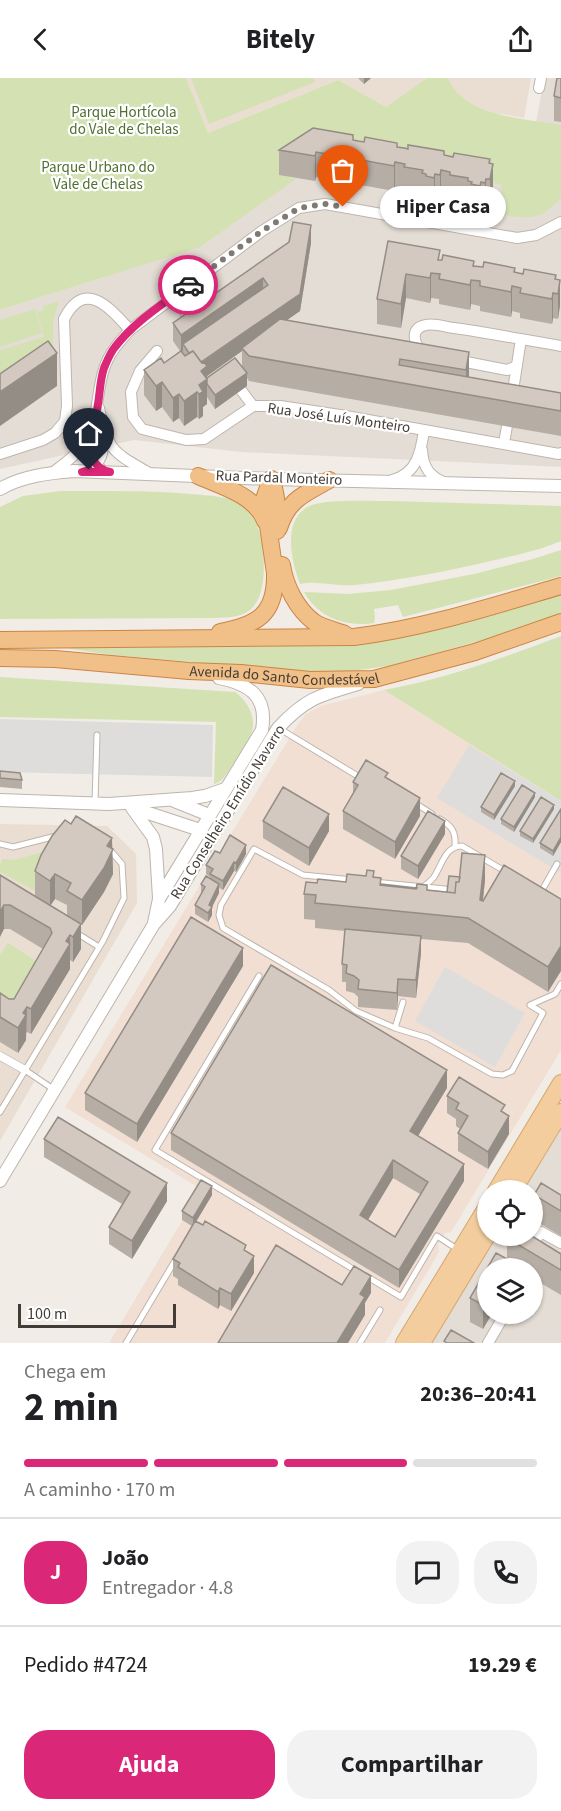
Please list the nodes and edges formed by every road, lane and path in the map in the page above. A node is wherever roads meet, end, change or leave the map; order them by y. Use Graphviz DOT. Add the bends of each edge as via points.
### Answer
graph roads {
  1 [pos="561,222"];
  2 [pos="174,296"];
  3 [pos="194,326"];
  4 [pos="130,330"];
  5 [pos="521,339"];
  6 [pos="561,346"];
  7 [pos="157,351"];
  8 [pos="517,366"];
  9 [pos="241,390"];
  10 [pos="253,406"];
  11 [pos="510,409"];
  12 [pos="98,426"];
  13 [pos="507,426"];
  14 [pos="424,430"];
  15 [pos="504,443"];
  16 [pos="422,444"];
  17 [pos="561,453"];
  18 [pos="0,454"];
  19 [pos="97,465"];
  20 [pos="82,472"];
  21 [pos="110,472"];
  22 [pos="52,473"];
  23 [pos="151,474"];
  24 [pos="198,476"];
  25 [pos="271,479"];
  26 [pos="329,480"];
  27 [pos="386,482"];
  28 [pos="448,483"];
  29 [pos="561,486"];
  30 [pos="0,489"];
  31 [pos="273,532"];
  32 [pos="561,586"];
  33 [pos="561,622"];
  34 [pos="354,638"];
  35 [pos="175,639"];
  36 [pos="0,640"];
  37 [pos="0,658"];
  38 [pos="189,671"];
  39 [pos="374,679"];
  40 [pos="278,728"];
  41 [pos="97,735"];
  42 [pos="356,776"];
  43 [pos="225,789"];
  44 [pos="405,798"];
  45 [pos="0,800"];
  46 [pos="172,800"];
  47 [pos="95,803"];
  48 [pos="109,804"];
  49 [pos="407,805"];
  50 [pos="132,808"];
  51 [pos="209,815"];
  52 [pos="217,828"];
  53 [pos="200,830"];
  54 [pos="454,832"];
  55 [pos="58,836"];
  56 [pos="103,843"];
  57 [pos="0,844"];
  58 [pos="454,846"];
  59 [pos="557,864"];
  60 [pos="504,871"];
  61 [pos="514,876"];
  62 [pos="357,881"];
  63 [pos="498,881"];
  64 [pos="368,882"];
  65 [pos="532,886"];
  66 [pos="423,887"];
  67 [pos="541,892"];
  68 [pos="551,898"];
  69 [pos="159,899"];
  70 [pos="444,901"];
  71 [pos="154,924"];
  72 [pos="70,929"];
  73 [pos="99,947"];
  74 [pos="259,976"];
  75 [pos="561,984"];
  76 [pos="403,1002"];
  77 [pos="395,1028"];
  78 [pos="0,1056"];
  79 [pos="25,1070"];
  80 [pos="561,1083"];
  81 [pos="55,1090"];
  82 [pos="0,1112"];
  83 [pos="561,1112"];
  84 [pos="503,1180"];
  85 [pos="520,1180"];
  86 [pos="0,1181"];
  87 [pos="477,1222"];
  88 [pos="543,1233"];
  89 [pos="561,1243"];
  90 [pos="481,1246"];
  91 [pos="460,1250"];
  92 [pos="180,1252"];
  93 [pos="380,1310"];
  94 [pos="499,1324"];
  95 [pos="126,1343"];
  96 [pos="360,1343"];
  97 [pos="404,1343"];
  98 [pos="422,1343"];
  99 [pos="488,1343"];
  1 -- 2 [label="street" via="536,235 517,238 325,204 299,208"];
  2 -- 3 [label="street"];
  2 -- 4 [label="street"];
  4 -- 12 [label="street" via="108,359 101,381"];
  4 -- 18 [label="street" via="96,300 87,298 70,308 64,319 65,421 55,434"];
  5 -- 6 [label="street"];
  5 -- 8 [label="street"];
  5 -- 8 [label="street" via="426,325 417,329 414,339 424,355 507,370"];
  7 -- 10 [label="street, Rua José Luís Monteiro" via="140,371 131,392 133,417 142,429 186,440 204,439"];
  8 -- 11 [label="street" via="517,398"];
  9 -- 10 [label="street"];
  10 -- 14 [label="street, Rua José Luís Monteiro" via="292,408"];
  12 -- 19 [label="street" via="92,453"];
  12 -- 22 [label="street" via="70,459"];
  12 -- 23 [label="street" via="114,450"];
  13 -- 15 [label="street"];
  14 -- 15 [label="street, Rua José Luís Monteiro"];
  14 -- 16 [label="street"];
  15 -- 17 [label="street, Rua José Luís Monteiro"];
  16 -- 27 [label="street" via="409,473"];
  16 -- 28 [label="street" via="424,466 430,474"];
  19 -- 20 [label="street"];
  19 -- 21 [label="street"];
  20 -- 21 [label="street, Rua Pardal Monteiro"];
  20 -- 22 [label="street, Rua Pardal Monteiro"];
  21 -- 23 [label="street, Rua Pardal Monteiro"];
  22 -- 30 [label="street, Rua Pardal Monteiro"];
  23 -- 24 [label="street, Rua Pardal Monteiro"];
  24 -- 25 [label="street, Rua Pardal Monteiro"];
  24 -- 31 [label="highway" via="250,502"];
  25 -- 26 [label="street, Rua Pardal Monteiro"];
  25 -- 31 [label="highway" via="264,499"];
  26 -- 27 [label="street, Rua Pardal Monteiro"];
  26 -- 31 [label="highway" via="291,504"];
  27 -- 28 [label="street, Rua Pardal Monteiro"];
  28 -- 29 [label="street, Rua Pardal Monteiro"];
  31 -- 34 [label="highway" via="286,585 297,604 316,623"];
  31 -- 35 [label="highway" via="276,583 265,612 248,625"];
  32 -- 34 [label="highway, Avenida do Santo Condestável" via="439,620"];
  33 -- 39 [label="highway, Avenida do Santo Condestável" via="475,652"];
  34 -- 35 [label="highway, Avenida do Santo Condestável"];
  35 -- 36 [label="highway, Avenida do Santo Condestável"];
  37 -- 38 [label="highway, Avenida do Santo Condestável"];
  38 -- 39 [label="highway, Avenida do Santo Condestável" via="310,680"];
  38 -- 43 [label="street, Rua Conselheiro Emídio Navarro" via="235,681 247,687 261,703 262,730"];
  39 -- 40 [label="street, Rua Conselheiro Emídio Navarro" via="306,702"];
  40 -- 42 [label="lane"];
  40 -- 52 [label="street, Rua Conselheiro Emídio Navarro"];
  41 -- 47 [label="lane"];
  43 -- 46 [label="street"];
  43 -- 51 [label="street, Rua Conselheiro Emídio Navarro"];
  44 -- 54 [label="lane" via="451,825"];
  45 -- 47 [label="street"];
  46 -- 48 [label="street"];
  46 -- 51 [label="street"];
  47 -- 48 [label="street"];
  48 -- 50 [label="street"];
  49 -- 54 [label="lane"];
  50 -- 53 [label="street"];
  50 -- 69 [label="street" via="153,837"];
  51 -- 52 [label="lane"];
  51 -- 53 [label="street, Rua Conselheiro Emídio Navarro"];
  52 -- 53 [label="lane"];
  52 -- 71 [label="street, Rua Conselheiro Emídio Navarro" via="170,906"];
  53 -- 69 [label="street, Rua Conselheiro Emídio Navarro"];
  54 -- 58 [label="lane"];
  55 -- 57 [label="lane" via="14,847"];
  56 -- 73 [label="lane" via="122,864 124,898"];
  58 -- 60 [label="lane" via="462,846"];
  58 -- 66 [label="lane" via="433,879"];
  59 -- 67 [label="lane"];
  60 -- 61 [label="lane"];
  60 -- 63 [label="lane"];
  62 -- 77 [label="lane" via="303,875 254,849 219,915 223,928 329,990 356,1011"];
  64 -- 66 [label="lane"];
  65 -- 67 [label="lane"];
  66 -- 70 [label="lane" via="445,889"];
  67 -- 68 [label="lane"];
  69 -- 71 [label="street, Rua Conselheiro Emídio Navarro"];
  71 -- 81 [label="street, Rua Conselheiro Emídio Navarro"];
  72 -- 73 [label="lane"];
  73 -- 79 [label="lane"];
  74 -- 91 [label="lane" via="155,1150 401,1297 437,1236"];
  75 -- 77 [label="lane" via="555,994 530,1005 543,1013 512,1071 503,1075 492,1074 428,1038"];
  76 -- 77 [label="lane"];
  78 -- 79 [label="street"];
  79 -- 81 [label="lane"];
  79 -- 82 [label="lane"];
  80 -- 84 [label="main road"];
  81 -- 86 [label="street, Rua Conselheiro Emídio Navarro"];
  83 -- 85 [label="main road"];
  87 -- 91 [label="main road"];
  88 -- 89 [label="street"];
  90 -- 98 [label="main road"];
  91 -- 97 [label="main road"];
  92 -- 95 [label="lane"];
  93 -- 96 [label="lane"];
  94 -- 99 [label="street"];
}
